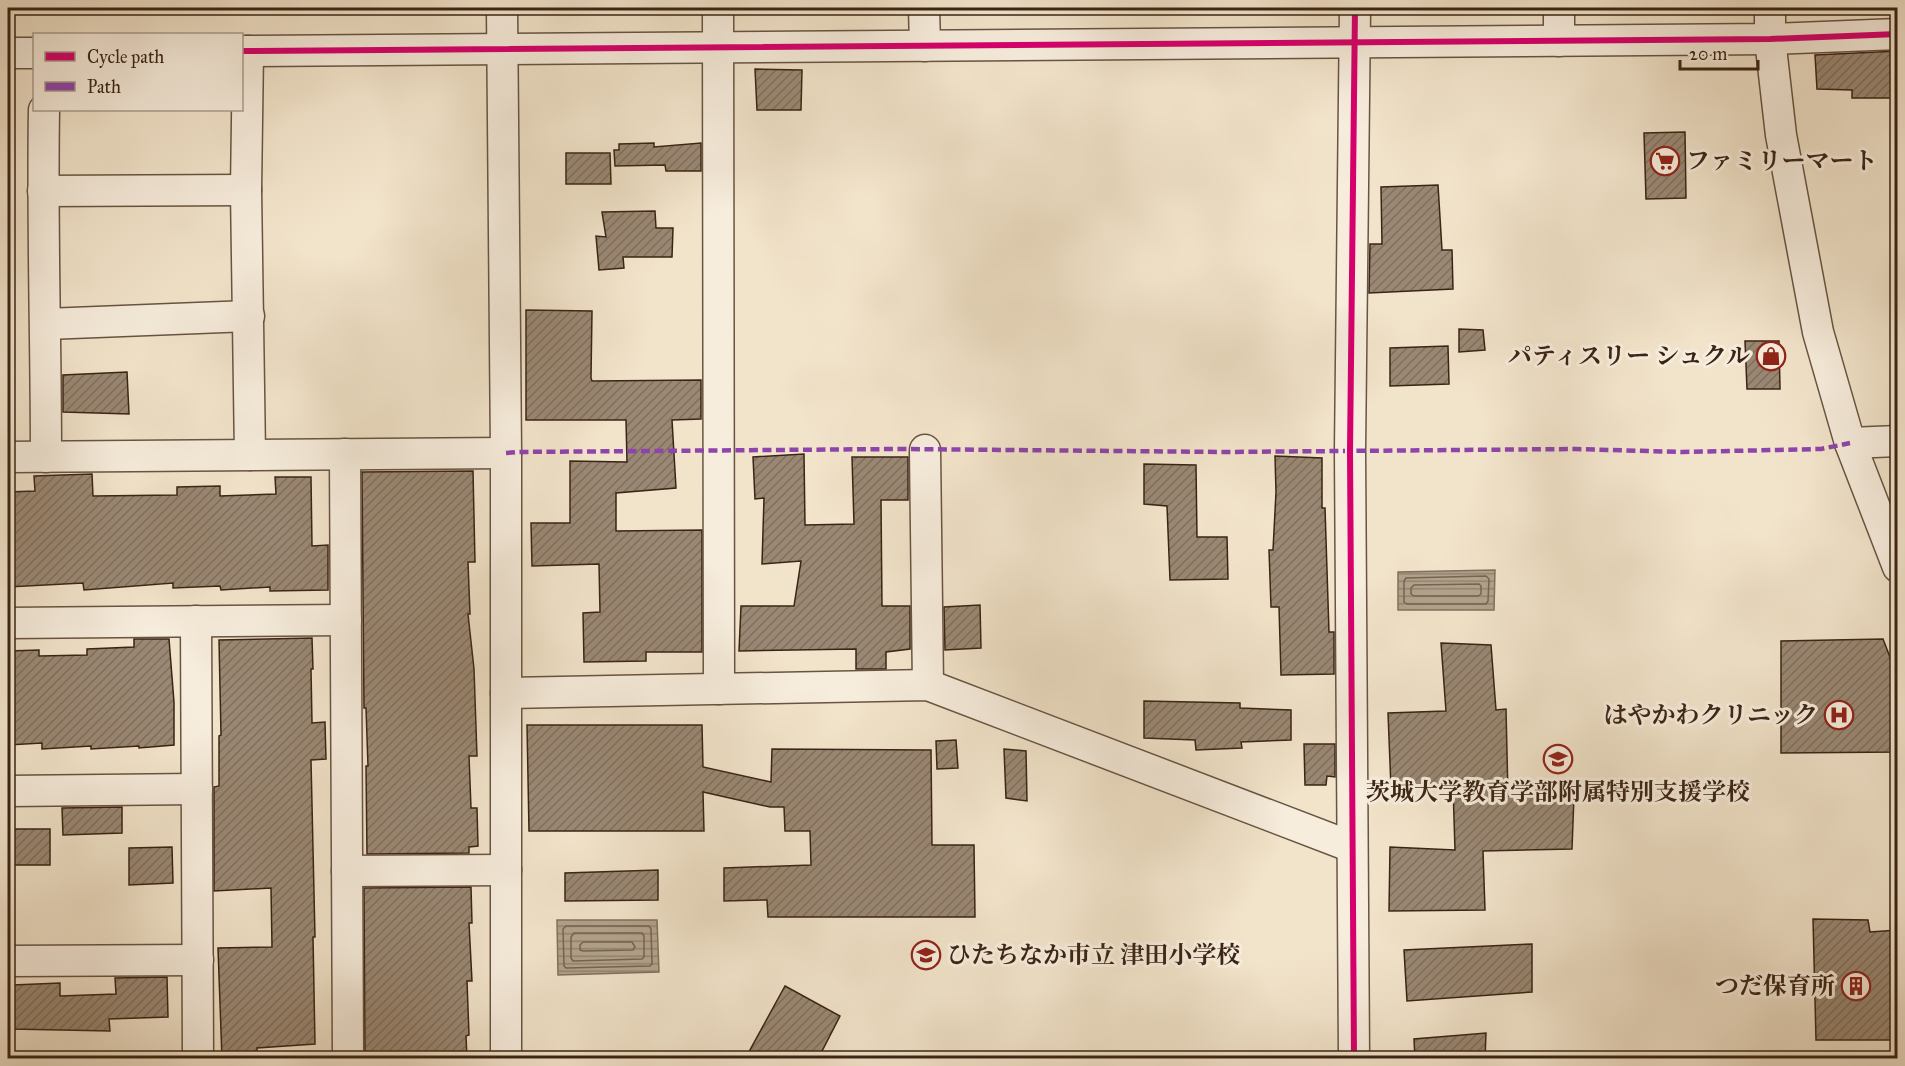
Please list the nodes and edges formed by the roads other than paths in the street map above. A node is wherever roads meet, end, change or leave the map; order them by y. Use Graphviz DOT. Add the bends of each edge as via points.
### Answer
graph roads {
  1 [pos="502,8"];
  2 [pos="718,8"];
  3 [pos="924,8"];
  4 [pos="1355,8"];
  5 [pos="1559,8"];
  6 [pos="1770,8"];
  7 [pos="1898,34"];
  8 [pos="1770,39"];
  9 [pos="1559,41"];
  10 [pos="1356,43"];
  11 [pos="925,46"];
  12 [pos="718,47"];
  13 [pos="502,49"];
  14 [pos="245,51"];
  15 [pos="8,53"];
  16 [pos="33,53"];
  17 [pos="44,111"];
  18 [pos="246,190"];
  19 [pos="43,191"];
  20 [pos="249,316"];
  21 [pos="46,324"];
  22 [pos="1898,441"];
  23 [pos="1850,443"];
  24 [pos="925,450"];
  25 [pos="506,453"];
  26 [pos="345,454"];
  27 [pos="250,455"];
  28 [pos="8,457"];
  29 [pos="46,457"];
  30 [pos="1898,567"];
  31 [pos="346,620"];
  32 [pos="196,621"];
  33 [pos="8,623"];
  34 [pos="928,685"];
  35 [pos="719,689"];
  36 [pos="506,693"];
  37 [pos="196,789"];
  38 [pos="8,791"];
  39 [pos="1353,847"];
  40 [pos="506,870"];
  41 [pos="347,871"];
  42 [pos="198,960"];
  43 [pos="8,962"];
  44 [pos="198,1059"];
  45 [pos="348,1059"];
  46 [pos="506,1059"];
  47 [pos="1354,1059"];
  1 -- 13 [label="street"];
  2 -- 12 [label="street"];
  3 -- 11 [label="street"];
  4 -- 10 [label="street"];
  5 -- 9 [label="street"];
  6 -- 8 [label="street"];
  7 -- 8 [label="street"];
  8 -- 9 [label="street"];
  8 -- 23 [label="street" via="1781,135 1818,332"];
  9 -- 10 [label="street"];
  10 -- 11 [label="street"];
  10 -- 39 [label="street" via="1350,451"];
  11 -- 12 [label="street"];
  12 -- 13 [label="street"];
  12 -- 35 [label="street"];
  13 -- 14 [label="street"];
  13 -- 25 [label="street"];
  14 -- 18 [label="street"];
  15 -- 16 [label="street"];
  17 -- 19 [label="street"];
  18 -- 19 [label="street"];
  18 -- 20 [label="street"];
  19 -- 21 [label="street"];
  20 -- 21 [label="street"];
  20 -- 27 [label="street"];
  21 -- 29 [label="street"];
  22 -- 23 [label="street"];
  23 -- 30 [label="street"];
  24 -- 34 [label="street"];
  25 -- 26 [label="street"];
  25 -- 36 [label="street"];
  26 -- 27 [label="street"];
  26 -- 31 [label="street"];
  27 -- 29 [label="street"];
  28 -- 29 [label="street"];
  31 -- 32 [label="street"];
  31 -- 41 [label="street"];
  32 -- 33 [label="street"];
  32 -- 37 [label="street"];
  34 -- 35 [label="street"];
  34 -- 39 [label="street"];
  35 -- 36 [label="street"];
  36 -- 40 [label="street"];
  37 -- 38 [label="street"];
  37 -- 42 [label="street"];
  39 -- 47 [label="street"];
  40 -- 41 [label="street"];
  40 -- 46 [label="street"];
  41 -- 45 [label="street"];
  42 -- 43 [label="street"];
  42 -- 44 [label="street"];
}
